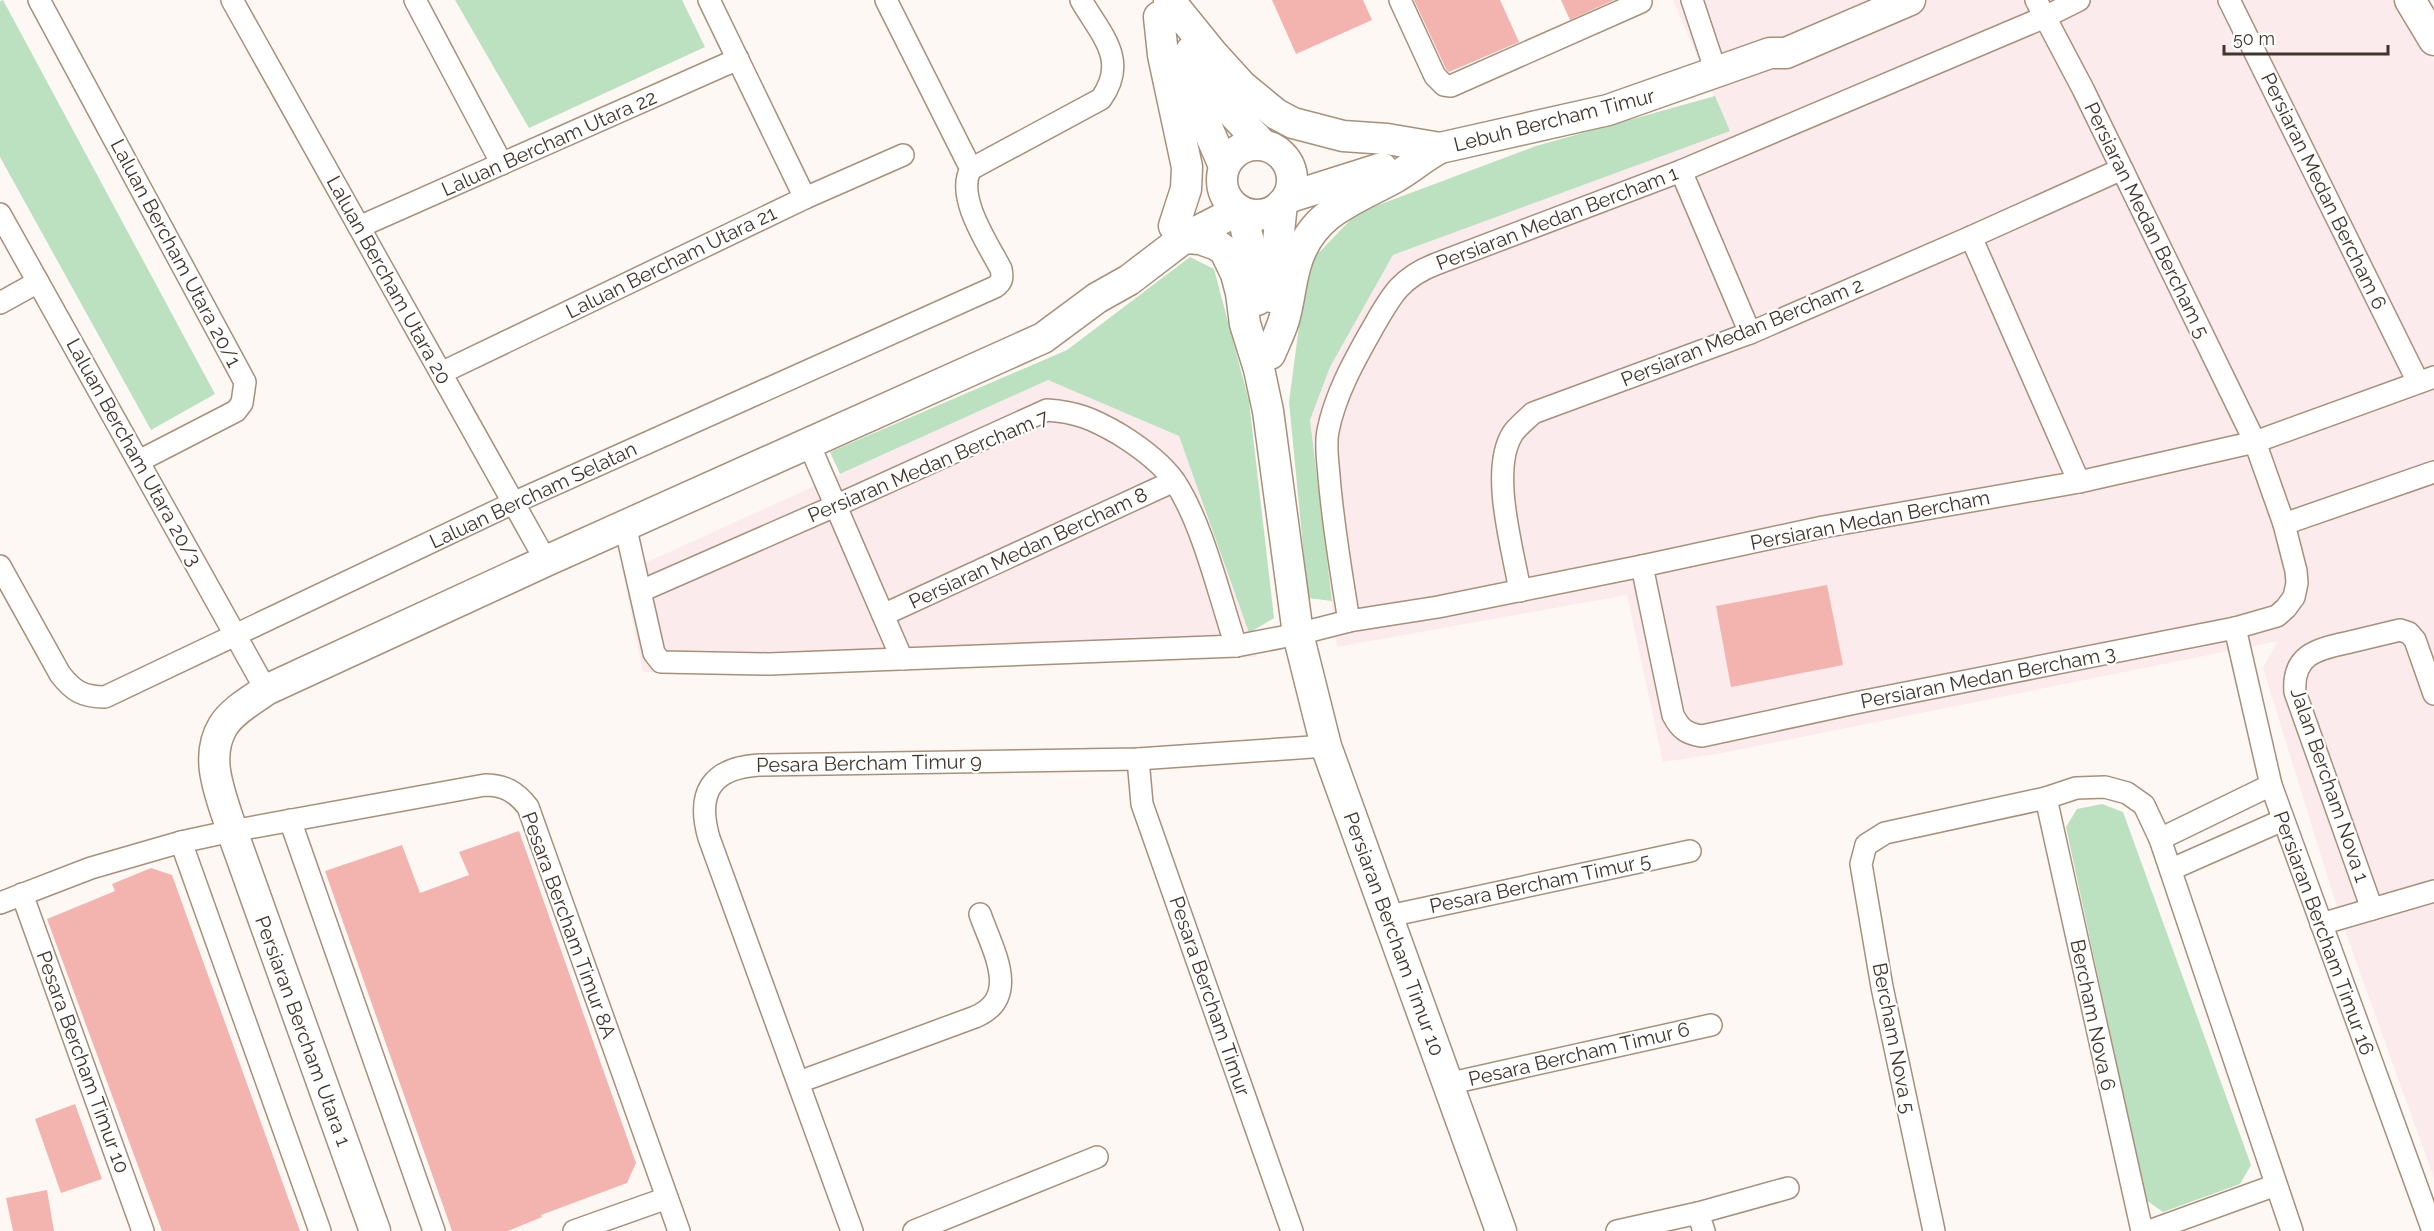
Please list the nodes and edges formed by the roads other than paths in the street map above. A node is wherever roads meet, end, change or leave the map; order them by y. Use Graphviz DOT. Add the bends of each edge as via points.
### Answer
graph roads {
  1 [pos="39,0"];
  2 [pos="232,0"];
  3 [pos="415,0"];
  4 [pos="709,0"];
  5 [pos="886,0"];
  6 [pos="1081,0"];
  7 [pos="1400,0"];
  8 [pos="1692,0"];
  9 [pos="1878,0"];
  10 [pos="1910,0"];
  11 [pos="2079,0"];
  12 [pos="2229,0"];
  13 [pos="2410,0"];
  14 [pos="2426,0"];
  15 [pos="1641,2"];
  16 [pos="1160,4"];
  17 [pos="2040,8"];
  18 [pos="2434,13"];
  19 [pos="2434,40"];
  20 [pos="1770,53"];
  21 [pos="738,59"];
  22 [pos="1716,72"];
  23 [pos="1267,147"];
  24 [pos="1428,150"];
  25 [pos="903,155"];
  26 [pos="502,164"];
  27 [pos="971,169"];
  28 [pos="2122,169"];
  29 [pos="1223,171"];
  30 [pos="1681,171"];
  31 [pos="805,198"];
  32 [pos="1284,201"];
  33 [pos="1241,211"];
  34 [pos="0,214"];
  35 [pos="359,227"];
  36 [pos="1179,232"];
  37 [pos="1971,237"];
  38 [pos="38,282"];
  39 [pos="0,303"];
  40 [pos="1750,333"];
  41 [pos="1265,362"];
  42 [pos="441,373"];
  43 [pos="2429,382"];
  44 [pos="2255,442"];
  45 [pos="809,444"];
  46 [pos="139,460"];
  47 [pos="2434,472"];
  48 [pos="1174,480"];
  49 [pos="2079,482"];
  50 [pos="513,502"];
  51 [pos="836,506"];
  52 [pos="2284,524"];
  53 [pos="625,525"];
  54 [pos="546,561"];
  55 [pos="0,566"];
  56 [pos="1642,567"];
  57 [pos="641,591"];
  58 [pos="1520,591"];
  59 [pos="883,615"];
  60 [pos="1349,621"];
  61 [pos="2235,628"];
  62 [pos="236,633"];
  63 [pos="1298,634"];
  64 [pos="1236,645"];
  65 [pos="902,659"];
  66 [pos="266,690"];
  67 [pos="2434,694"];
  68 [pos="1326,746"];
  69 [pos="1138,759"];
  70 [pos="2271,785"];
  71 [pos="2046,798"];
  72 [pos="290,820"];
  73 [pos="2283,820"];
  74 [pos="232,831"];
  75 [pos="2160,838"];
  76 [pos="181,842"];
  77 [pos="1690,851"];
  78 [pos="2172,869"];
  79 [pos="2434,891"];
  80 [pos="22,894"];
  81 [pos="0,903"];
  82 [pos="2372,909"];
  83 [pos="980,914"];
  84 [pos="1389,916"];
  85 [pos="2321,924"];
  86 [pos="1711,1024"];
  87 [pos="799,1082"];
  88 [pos="1447,1084"];
  89 [pos="1097,1157"];
  90 [pos="2276,1185"];
  91 [pos="1788,1188"];
  92 [pos="667,1198"];
  93 [pos="1701,1222"];
  94 [pos="143,1231"];
  95 [pos="320,1231"];
  96 [pos="375,1231"];
  97 [pos="434,1231"];
  98 [pos="574,1231"];
  99 [pos="679,1231"];
  100 [pos="852,1231"];
  101 [pos="914,1231"];
  102 [pos="1292,1231"];
  103 [pos="1501,1231"];
  104 [pos="1617,1231"];
  105 [pos="1934,1231"];
  106 [pos="2142,1231"];
  107 [pos="2149,1231"];
  108 [pos="2292,1231"];
  109 [pos="2433,1231"];
  1 -- 46 [label="street, Laluan Bercham Utara 20/1" via="245,382 245,393 236,411"];
  2 -- 35 [label="street, Laluan Bercham Utara 20"];
  3 -- 26 [label="street"];
  4 -- 21 [label="street"];
  5 -- 27 [label="street"];
  6 -- 27 [label="street" via="1114,59 1110,86 1101,99"];
  7 -- 15 [label="street" via="1435,76 1450,86"];
  8 -- 22 [label="street"];
  9 -- 20 [label="street, Lebuh Bercham Timur" via="1779,43"];
  10 -- 20 [label="street, Lebuh Bercham Timur" via="1786,53"];
  11 -- 17 [label="street"];
  12 -- 43 [label="street, Persiaran Medan Bercham 6"];
  13 -- 19 [label="street"];
  14 -- 18 [label="street"];
  16 -- 23 [label="street" via="1222,102"];
  16 -- 24 [label="street" via="1242,86 1276,114 1293,123 1343,136 1386,139"];
  16 -- 29 [label="street"];
  16 -- 36 [label="street" via="1163,55 1187,167"];
  17 -- 28 [label="street, Persiaran Medan Bercham 5"];
  17 -- 30 [label="street, Persiaran Medan Bercham 1"];
  20 -- 22 [label="street, Lebuh Bercham Timur"];
  21 -- 26 [label="street, Laluan Bercham Utara 22"];
  21 -- 31 [label="street"];
  22 -- 24 [label="street, Lebuh Bercham Timur" via="1608,110"];
  23 -- 24 [label="street" via="1342,152"];
  23 -- 29 [label="street" via="1251,145 1240,149"];
  23 -- 32 [label="street" via="1281,154 1292,175"];
  24 -- 32 [label="street"];
  24 -- 41 [label="street" via="1394,177 1339,206 1309,237 1299,256 1285,317"];
  25 -- 31 [label="street, Laluan Bercham Utara 21"];
  26 -- 35 [label="street, Laluan Bercham Utara 22"];
  27 -- 50 [label="street, Laluan Bercham Selatan" via="965,178 967,196 1001,269 1000,283 995,287"];
  28 -- 37 [label="street, Persiaran Medan Bercham 2"];
  28 -- 44 [label="street, Persiaran Medan Bercham 5"];
  29 -- 33 [label="street" via="1223,189"];
  29 -- 36 [label="street"];
  30 -- 40 [label="street"];
  30 -- 60 [label="street, Persiaran Medan Bercham 1" via="1416,272 1394,294 1356,358 1328,432 1331,505"];
  31 -- 42 [label="street, Laluan Bercham Utara 21"];
  32 -- 33 [label="street" via="1263,215"];
  32 -- 41 [label="street"];
  33 -- 36 [label="street"];
  33 -- 41 [label="street" via="1253,260"];
  34 -- 38 [label="street, Laluan Bercham Utara 20/3"];
  35 -- 42 [label="street, Laluan Bercham Utara 20"];
  36 -- 41 [label="street" via="1217,244 1230,260 1241,293 1245,324"];
  36 -- 45 [label="street, Persiaran Bercham Utara 1" via="1122,270 1097,298 1043,338"];
  37 -- 40 [label="street, Persiaran Medan Bercham 2"];
  37 -- 49 [label="street"];
  38 -- 39 [label="street"];
  38 -- 46 [label="street, Laluan Bercham Utara 20/3"];
  40 -- 58 [label="street, Persiaran Medan Bercham 2" via="1533,413 1514,433 1501,477"];
  41 -- 63 [label="street, Persiaran Bercham Timur 10"];
  42 -- 50 [label="street, Laluan Bercham Utara 20"];
  43 -- 44 [label="street, Persiaran Medan Bercham"];
  44 -- 49 [label="street, Persiaran Medan Bercham"];
  44 -- 52 [label="street, Persiaran Medan Bercham 3"];
  45 -- 51 [label="street"];
  45 -- 53 [label="street, Persiaran Bercham Utara 1"];
  46 -- 62 [label="street, Laluan Bercham Utara 20/3"];
  47 -- 52 [label="street"];
  48 -- 51 [label="street, Persiaran Medan Bercham 7" via="1144,449 1095,420 1071,411 1047,410"];
  48 -- 59 [label="street, Persiaran Medan Bercham 8"];
  48 -- 64 [label="street, Persiaran Medan Bercham 7" via="1192,513"];
  49 -- 56 [label="street, Persiaran Medan Bercham" via="1823,527"];
  50 -- 54 [label="street, Laluan Bercham Utara 20"];
  50 -- 62 [label="street, Laluan Bercham Selatan"];
  51 -- 57 [label="street, Persiaran Medan Bercham 7"];
  51 -- 59 [label="street"];
  52 -- 61 [label="street, Persiaran Medan Bercham 3" via="2296,571 2294,597 2277,616"];
  53 -- 54 [label="street, Persiaran Bercham Utara 1"];
  53 -- 57 [label="street"];
  54 -- 66 [label="street, Persiaran Bercham Utara 1"];
  55 -- 62 [label="street, Laluan Bercham Selatan" via="60,674 80,694 105,697"];
  56 -- 58 [label="street, Persiaran Medan Bercham"];
  56 -- 61 [label="street, Persiaran Medan Bercham 3" via="1672,715 1689,734 1702,736"];
  57 -- 65 [label="street, Persiaran Medan Bercham" via="654,653 661,662 769,664"];
  58 -- 60 [label="street, Persiaran Medan Bercham"];
  59 -- 65 [label="street"];
  60 -- 63 [label="street, Persiaran Medan Bercham"];
  61 -- 70 [label="street, Persiaran Bercham Timur 16"];
  62 -- 66 [label="street, Laluan Bercham Utara 20/3"];
  63 -- 64 [label="street, Persiaran Medan Bercham"];
  63 -- 68 [label="street, Persiaran Bercham Timur 10"];
  64 -- 65 [label="street, Persiaran Medan Bercham"];
  66 -- 74 [label="street, Persiaran Bercham Utara 1" via="223,725 214,746 213,765"];
  67 -- 82 [label="street, Jalan Bercham Nova 1" via="2415,640 2400,630 2320,649 2303,660 2294,679 2295,692"];
  68 -- 69 [label="street, Pesara Bercham Timur 9"];
  68 -- 84 [label="street, Persiaran Bercham Timur 10"];
  69 -- 87 [label="street, Pesara Bercham Timur 9" via="759,765 734,768 715,781 705,798 704,820"];
  69 -- 102 [label="street, Pesara Bercham Timur" via="1142,804"];
  70 -- 73 [label="street, Persiaran Bercham Timur 16"];
  70 -- 75 [label="street"];
  71 -- 75 [label="street" via="2076,788 2127,793 2144,805"];
  71 -- 105 [label="street, Bercham Nova 5" via="1885,833 1866,846 1861,864"];
  71 -- 106 [label="street, Bercham Nova 6"];
  72 -- 74 [label="street, Pesara Bercham Timur 8A"];
  72 -- 92 [label="street, Pesara Bercham Timur 8A" via="485,785 497,785 519,796 528,807"];
  72 -- 97 [label="street"];
  73 -- 78 [label="street"];
  73 -- 85 [label="street, Persiaran Bercham Timur 16"];
  74 -- 76 [label="street, Pesara Bercham Timur 8A"];
  74 -- 96 [label="street, Persiaran Bercham Utara 1"];
  75 -- 78 [label="street"];
  76 -- 80 [label="street, Pesara Bercham Timur 8A" via="91,868"];
  76 -- 95 [label="street"];
  77 -- 84 [label="street, Pesara Bercham Timur 5"];
  78 -- 90 [label="street"];
  79 -- 82 [label="street"];
  80 -- 81 [label="street, Pesara Bercham Timur 8A"];
  80 -- 94 [label="street, Pesara Bercham Timur 10"];
  82 -- 85 [label="street"];
  83 -- 87 [label="street" via="1001,976 1000,996 995,1005 981,1014"];
  84 -- 88 [label="street, Persiaran Bercham Timur 10"];
  85 -- 109 [label="street, Persiaran Bercham Timur 16"];
  86 -- 88 [label="street, Pesara Bercham Timur 6"];
  87 -- 100 [label="street, Pesara Bercham Timur 9"];
  88 -- 103 [label="street, Persiaran Bercham Timur 10"];
  89 -- 101 [label="street"];
  90 -- 107 [label="street"];
  90 -- 108 [label="street"];
  91 -- 93 [label="street"];
  92 -- 98 [label="street"];
  92 -- 99 [label="street, Pesara Bercham Timur 8A"];
  93 -- 104 [label="street"];
}
